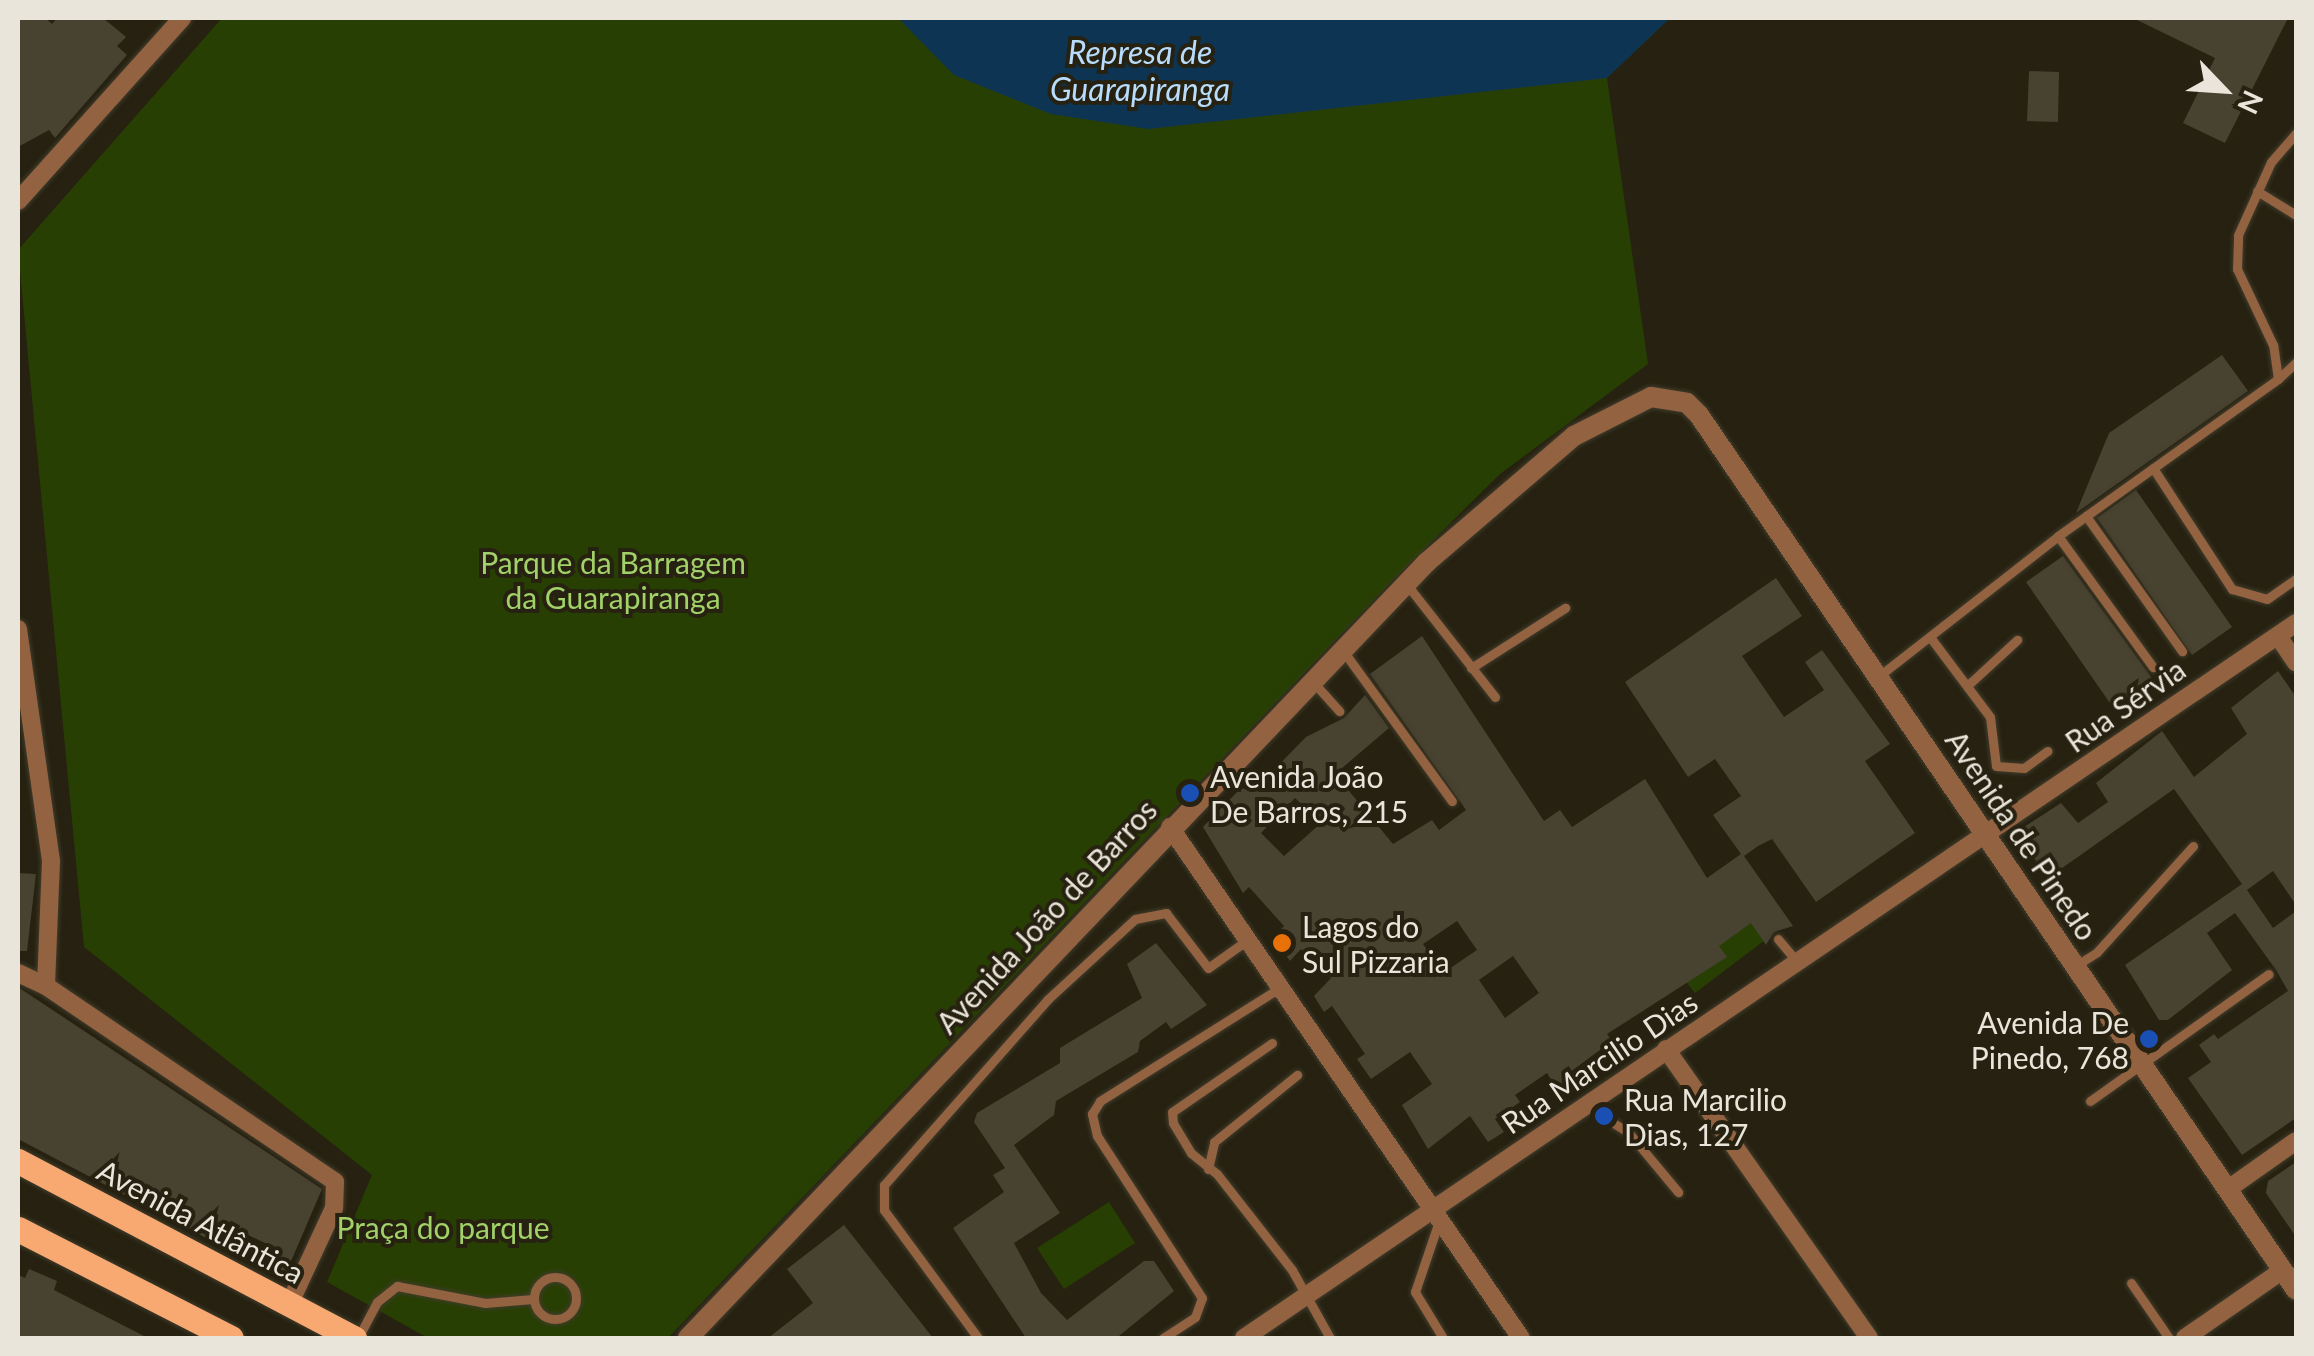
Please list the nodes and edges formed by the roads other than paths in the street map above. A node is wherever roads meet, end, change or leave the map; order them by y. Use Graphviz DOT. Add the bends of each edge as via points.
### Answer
graph roads {
  1 [pos="182,18"];
  2 [pos="2296,134"];
  3 [pos="2257,191"];
  4 [pos="18,201"];
  5 [pos="2296,215"];
  6 [pos="2294,369"];
  7 [pos="2278,379"];
  8 [pos="1698,415"];
  9 [pos="2153,468"];
  10 [pos="2086,516"];
  11 [pos="2058,536"];
  12 [pos="2296,579"];
  13 [pos="1406,584"];
  14 [pos="1565,608"];
  15 [pos="2296,623"];
  16 [pos="18,629"];
  17 [pos="1930,636"];
  18 [pos="2278,636"];
  19 [pos="2017,640"];
  20 [pos="1342,649"];
  21 [pos="2182,652"];
  22 [pos="2296,662"];
  23 [pos="1471,668"];
  24 [pos="2153,668"];
  25 [pos="1877,678"];
  26 [pos="1312,681"];
  27 [pos="1968,685"];
  28 [pos="1494,697"];
  29 [pos="1339,710"];
  30 [pos="2047,750"];
  31 [pos="1452,801"];
  32 [pos="1170,828"];
  33 [pos="1987,834"];
  34 [pos="2194,846"];
  35 [pos="1778,938"];
  36 [pos="1243,943"];
  37 [pos="1796,962"];
  38 [pos="2076,966"];
  39 [pos="18,973"];
  40 [pos="2269,974"];
  41 [pos="46,986"];
  42 [pos="1275,991"];
  43 [pos="1272,1043"];
  44 [pos="1666,1049"];
  45 [pos="2144,1066"];
  46 [pos="1297,1075"];
  47 [pos="1596,1097"];
  48 [pos="2090,1101"];
  49 [pos="2296,1141"];
  50 [pos="18,1162"];
  51 [pos="1208,1169"];
  52 [pos="2228,1189"];
  53 [pos="1678,1192"];
  54 [pos="1435,1215"];
  55 [pos="18,1230"];
  56 [pos="2283,1270"];
  57 [pos="2131,1283"];
  58 [pos="2296,1290"];
  59 [pos="1307,1295"];
  60 [pos="533,1299"];
  61 [pos="289,1305"];
  62 [pos="700,1334"];
  63 [pos="231,1338"];
  64 [pos="356,1338"];
  65 [pos="978,1338"];
  66 [pos="1163,1338"];
  67 [pos="1244,1338"];
  68 [pos="1330,1338"];
  69 [pos="1443,1338"];
  70 [pos="1521,1338"];
  71 [pos="1868,1338"];
  72 [pos="2169,1338"];
  73 [pos="2185,1338"];
  1 -- 4 [label="street"];
  2 -- 3 [label="lane" via="2283,143"];
  3 -- 5 [label="lane"];
  3 -- 7 [label="lane" via="2238,235 2237,269 2273,345"];
  6 -- 7 [label="lane"];
  7 -- 9 [label="lane"];
  8 -- 13 [label="street, Avenida João de Barros" via="1686,403 1651,397 1574,436 1505,489"];
  8 -- 25 [label="street, Avenida de Pinedo"];
  9 -- 10 [label="lane"];
  9 -- 12 [label="lane" via="2232,589 2267,599"];
  10 -- 11 [label="lane"];
  10 -- 21 [label="lane"];
  11 -- 17 [label="lane"];
  11 -- 24 [label="lane"];
  13 -- 20 [label="street, Avenida João de Barros"];
  13 -- 23 [label="lane"];
  14 -- 23 [label="lane"];
  15 -- 18 [label="street, Rua Sérvia"];
  16 -- 41 [label="street" via="50,860"];
  17 -- 25 [label="lane"];
  17 -- 27 [label="lane"];
  18 -- 22 [label="street"];
  18 -- 33 [label="street, Rua Sérvia"];
  19 -- 27 [label="lane"];
  20 -- 26 [label="street, Avenida João de Barros"];
  20 -- 31 [label="lane"];
  23 -- 28 [label="lane"];
  25 -- 33 [label="street, Avenida de Pinedo"];
  26 -- 29 [label="lane"];
  26 -- 32 [label="street, Avenida João de Barros"];
  27 -- 30 [label="lane" via="1990,716 1996,766 2024,768"];
  32 -- 36 [label="street"];
  32 -- 62 [label="street, Avenida João de Barros"];
  33 -- 37 [label="street, Rua Marcilio Dias"];
  33 -- 38 [label="street, Avenida de Pinedo"];
  34 -- 38 [label="lane" via="2097,952"];
  35 -- 37 [label="lane"];
  36 -- 42 [label="street"];
  36 -- 65 [label="lane" via="1208,968 1166,914 1136,918 1048,999 884,1185 884,1210"];
  37 -- 44 [label="street, Rua Marcilio Dias"];
  38 -- 45 [label="street, Avenida de Pinedo"];
  39 -- 41 [label="street"];
  40 -- 45 [label="lane"];
  41 -- 61 [label="street" via="335,1182 334,1208"];
  42 -- 54 [label="street"];
  42 -- 66 [label="lane" via="1100,1101 1092,1114 1097,1136 1202,1298 1195,1317"];
  43 -- 51 [label="lane" via="1172,1112 1190,1153"];
  44 -- 47 [label="street, Rua Marcilio Dias"];
  44 -- 71 [label="street"];
  45 -- 48 [label="lane"];
  45 -- 52 [label="street, Avenida de Pinedo"];
  46 -- 51 [label="lane" via="1214,1142"];
  47 -- 53 [label="lane" via="1607,1119 1628,1133"];
  47 -- 54 [label="street, Rua Marcilio Dias"];
  49 -- 52 [label="street"];
  50 -- 61 [label="main road, Avenida Atlântica"];
  51 -- 59 [label="lane"];
  52 -- 56 [label="street, Avenida de Pinedo"];
  54 -- 59 [label="street, Rua Marcilio Dias"];
  54 -- 69 [label="lane" via="1415,1292"];
  54 -- 70 [label="street"];
  55 -- 63 [label="main road"];
  56 -- 58 [label="street, Avenida de Pinedo"];
  56 -- 73 [label="street"];
  57 -- 72 [label="lane"];
  59 -- 67 [label="street, Rua Marcilio Dias"];
  59 -- 68 [label="lane"];
  60 -- 60 [label="lane" via="543,1317 563,1318 576,1292 552,1277"];
  60 -- 64 [label="lane" via="485,1303 396,1286"];
  61 -- 64 [label="main road, Avenida Atlântica"];
}
